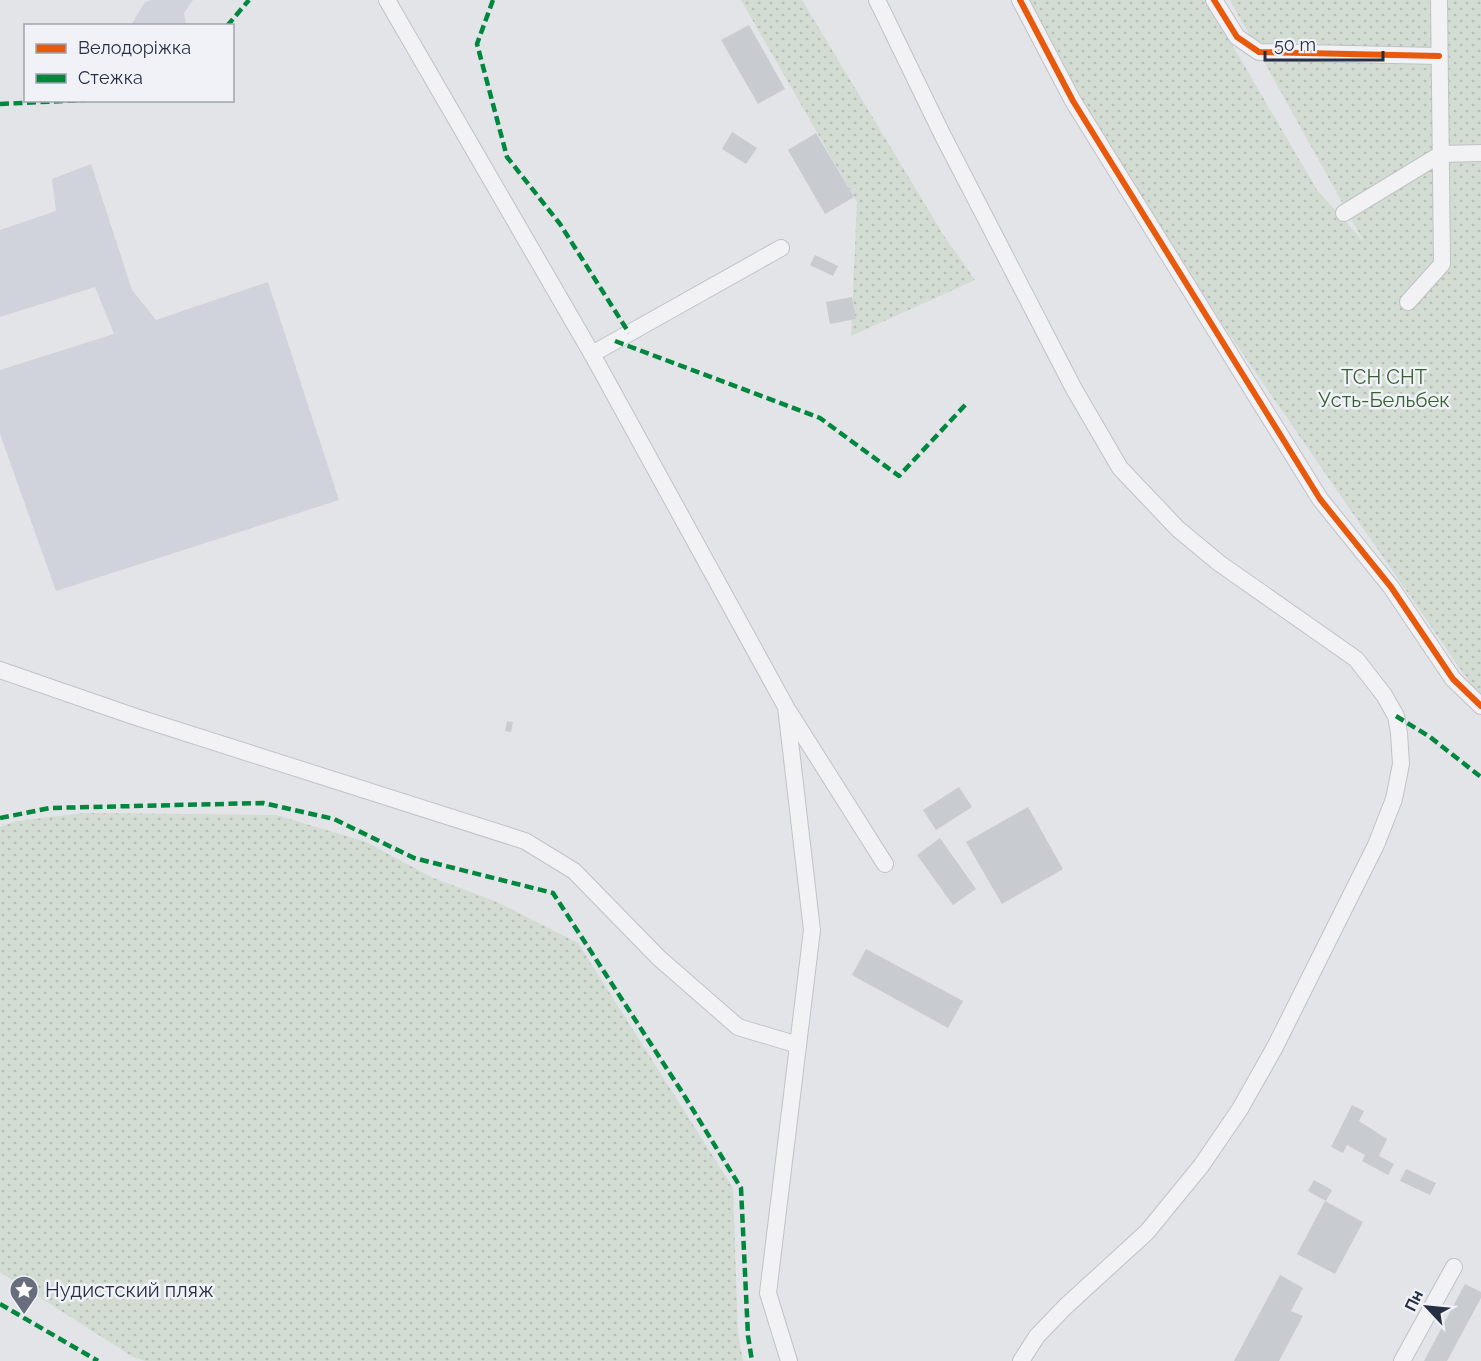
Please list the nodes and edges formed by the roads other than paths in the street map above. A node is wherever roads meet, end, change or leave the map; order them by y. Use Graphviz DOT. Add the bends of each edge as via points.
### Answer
graph roads {
  1 [pos="387,0"];
  2 [pos="877,0"];
  3 [pos="1021,0"];
  4 [pos="1214,0"];
  5 [pos="1439,0"];
  6 [pos="1439,56"];
  7 [pos="1481,153"];
  8 [pos="1441,154"];
  9 [pos="1344,213"];
  10 [pos="781,248"];
  11 [pos="1408,302"];
  12 [pos="592,354"];
  13 [pos="0,670"];
  14 [pos="1481,706"];
  15 [pos="786,707"];
  16 [pos="885,864"];
  17 [pos="798,1045"];
  18 [pos="1454,1267"];
  19 [pos="789,1361"];
  20 [pos="1021,1361"];
  21 [pos="1402,1361"];
  1 -- 12 [label="street"];
  2 -- 20 [label="street" via="1068,379 1120,468 1178,530 1356,659 1384,695 1396,716 1399,733 1401,764 1394,799 1377,845 1240,1109 1201,1166 1147,1232 1066,1306 1037,1336"];
  3 -- 14 [label="street" via="1073,101 1320,499 1391,587 1453,679"];
  4 -- 6 [label="street" via="1237,37 1259,52"];
  5 -- 6 [label="street"];
  6 -- 8 [label="street"];
  7 -- 8 [label="street"];
  8 -- 9 [label="street"];
  8 -- 11 [label="street" via="1442,264"];
  10 -- 12 [label="street"];
  12 -- 15 [label="street"];
  13 -- 17 [label="street" via="525,841 574,871 659,958 738,1027"];
  15 -- 16 [label="street"];
  15 -- 17 [label="street" via="812,930"];
  17 -- 19 [label="street" via="768,1293"];
  18 -- 21 [label="street"];
}
